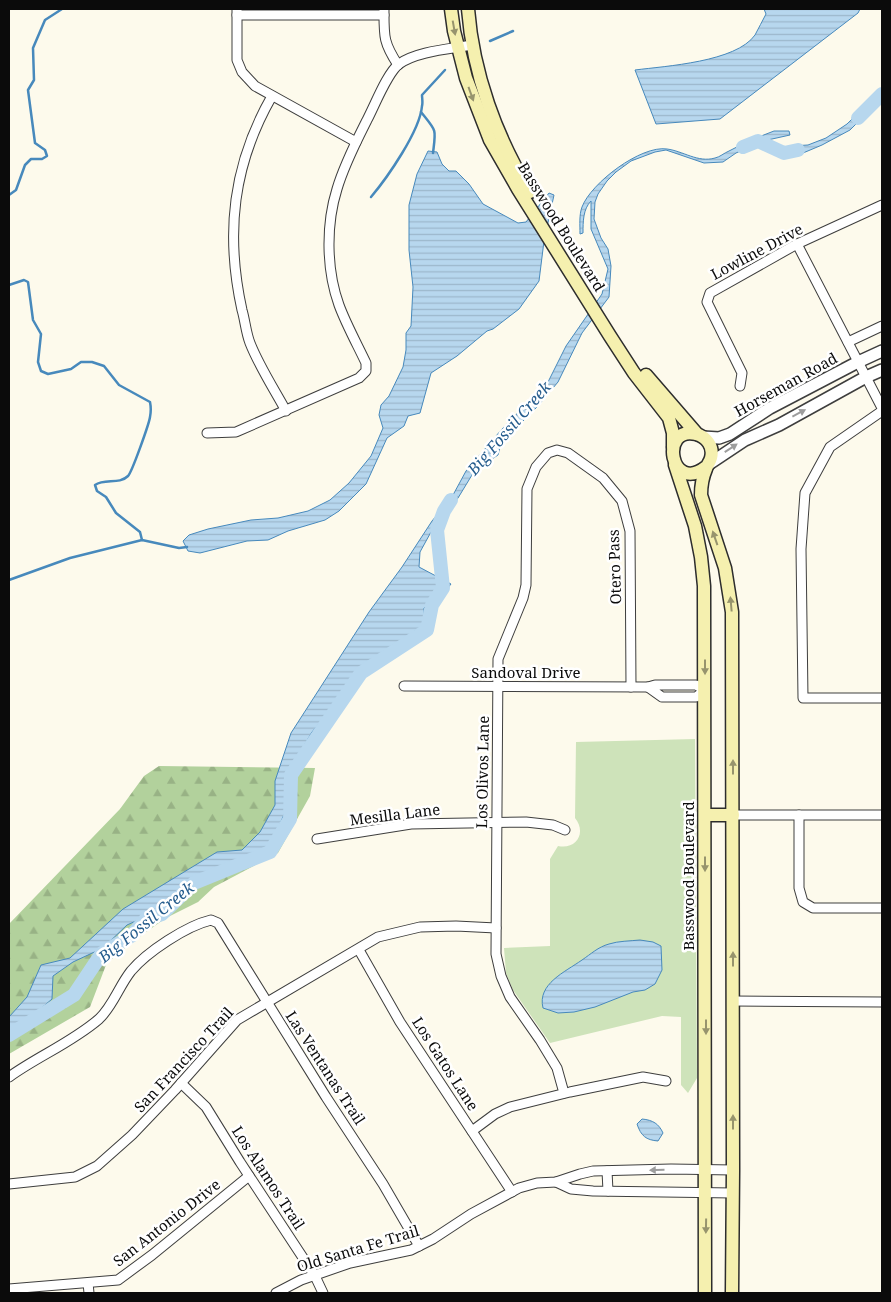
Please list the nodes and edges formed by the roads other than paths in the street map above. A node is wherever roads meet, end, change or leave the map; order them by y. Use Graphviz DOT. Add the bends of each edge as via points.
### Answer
graph roads {
  1 [pos="451,9"];
  2 [pos="468,9"];
  3 [pos="237,12"];
  4 [pos="384,12"];
  5 [pos="472,45"];
  6 [pos="458,48"];
  7 [pos="398,65"];
  8 [pos="272,96"];
  9 [pos="356,142"];
  10 [pos="522,187"];
  11 [pos="882,205"];
  12 [pos="797,244"];
  13 [pos="882,326"];
  14 [pos="612,332"];
  15 [pos="848,342"];
  16 [pos="882,352"];
  17 [pos="858,362"];
  18 [pos="882,370"];
  19 [pos="866,377"];
  20 [pos="740,386"];
  21 [pos="882,410"];
  22 [pos="286,411"];
  23 [pos="207,433"];
  24 [pos="700,436"];
  25 [pos="673,446"];
  26 [pos="557,450"];
  27 [pos="675,464"];
  28 [pos="707,466"];
  29 [pos="669,685"];
  30 [pos="404,686"];
  31 [pos="497,687"];
  32 [pos="648,687"];
  33 [pos="631,688"];
  34 [pos="704,690"];
  35 [pos="668,697"];
  36 [pos="882,698"];
  37 [pos="705,815"];
  38 [pos="733,815"];
  39 [pos="799,815"];
  40 [pos="882,815"];
  41 [pos="496,823"];
  42 [pos="565,830"];
  43 [pos="317,839"];
  44 [pos="882,908"];
  45 [pos="496,928"];
  46 [pos="359,950"];
  47 [pos="733,1001"];
  48 [pos="882,1002"];
  49 [pos="266,1003"];
  50 [pos="9,1077"];
  51 [pos="666,1081"];
  52 [pos="181,1083"];
  53 [pos="564,1093"];
  54 [pos="472,1131"];
  55 [pos="706,1170"];
  56 [pos="733,1170"];
  57 [pos="607,1171"];
  58 [pos="577,1174"];
  59 [pos="249,1176"];
  60 [pos="556,1182"];
  61 [pos="9,1184"];
  62 [pos="578,1189"];
  63 [pos="608,1191"];
  64 [pos="512,1192"];
  65 [pos="706,1192"];
  66 [pos="733,1193"];
  67 [pos="418,1246"];
  68 [pos="315,1276"];
  69 [pos="88,1283"];
  70 [pos="9,1289"];
  71 [pos="89,1293"];
  72 [pos="276,1293"];
  73 [pos="323,1293"];
  74 [pos="706,1293"];
  75 [pos="732,1293"];
  1 -- 6 [label="main road, Basswood Boulevard, one-way"];
  2 -- 5 [label="main road, Basswood Boulevard"];
  3 -- 4 [label="street"];
  3 -- 8 [label="street" via="237,60 242,72 255,86"];
  4 -- 7 [label="street" via="387,48"];
  5 -- 6 [label="street"];
  5 -- 10 [label="main road, Basswood Boulevard" via="493,117"];
  6 -- 7 [label="street" via="427,53"];
  6 -- 10 [label="main road, Basswood Boulevard, one-way" via="482,122"];
  7 -- 9 [label="street"];
  8 -- 9 [label="street"];
  8 -- 22 [label="street" via="251,136 239,176 234,213 234,254 239,296 250,342"];
  9 -- 22 [label="street" via="337,189 329,230 330,259 338,304 366,363 366,371 359,378"];
  10 -- 14 [label="main road, Basswood Boulevard"];
  11 -- 12 [label="street, Lowline Drive"];
  12 -- 15 [label="street"];
  12 -- 20 [label="street, Lowline Drive" via="708,297 706,302 742,373"];
  13 -- 15 [label="street"];
  14 -- 24 [label="main road, Basswood Boulevard"];
  14 -- 25 [label="main road, Basswood Boulevard" via="634,372 669,418"];
  15 -- 17 [label="street"];
  16 -- 17 [label="street, Horseman Road"];
  17 -- 19 [label="street"];
  17 -- 24 [label="street, Horseman Road" via="770,408 730,434 719,438"];
  18 -- 19 [label="street, Horseman Road"];
  19 -- 21 [label="street"];
  28 -- 19 [label="street, Horseman Road, one-way" via="745,440"];
  21 -- 36 [label="street" via="830,447 805,493 801,549 803,698"];
  22 -- 23 [label="street" via="236,432"];
  24 -- 25 [label="main road" via="685,435"];
  24 -- 28 [label="main road" via="709,443 712,451"];
  25 -- 27 [label="main road"];
  26 -- 31 [label="street, Los Olivos Lane" via="548,453 536,467 527,489 526,585 524,598 498,659"];
  26 -- 33 [label="street, Otero Pass" via="568,453 603,478 622,501 630,531"];
  27 -- 28 [label="main road" via="690,473"];
  27 -- 34 [label="main road, Basswood Boulevard, one-way" via="692,515 701,557"];
  38 -- 28 [label="main road, one-way" via="731,605 723,562 701,496"];
  29 -- 32 [label="street, Sandoval Drive"];
  29 -- 34 [label="street, Sandoval Drive" via="696,685"];
  29 -- 35 [label="street"];
  30 -- 31 [label="street, Sandoval Drive"];
  31 -- 33 [label="street, Sandoval Drive"];
  31 -- 41 [label="street, Los Olivos Lane"];
  32 -- 33 [label="street, Sandoval Drive"];
  32 -- 35 [label="street, Sandoval Drive" via="662,697"];
  34 -- 35 [label="street, Sandoval Drive" via="696,697"];
  34 -- 37 [label="main road, Basswood Boulevard"];
  37 -- 38 [label="main road"];
  37 -- 55 [label="main road, Basswood Boulevard, one-way"];
  38 -- 39 [label="street"];
  47 -- 38 [label="main road, one-way"];
  39 -- 40 [label="street"];
  39 -- 44 [label="street" via="799,888 803,902 813,908"];
  41 -- 42 [label="street, Mesilla Lane" via="526,822"];
  41 -- 43 [label="street, Mesilla Lane" via="411,824"];
  41 -- 45 [label="street, Los Olivos Lane"];
  45 -- 46 [label="street, San Francisco Trail" via="420,928 378,937"];
  45 -- 53 [label="street, Los Olivos Lane" via="496,954 510,998 557,1068"];
  46 -- 49 [label="street, San Francisco Trail"];
  46 -- 54 [label="street, Los Gatos Lane" via="400,1022"];
  47 -- 48 [label="street"];
  56 -- 47 [label="main road, one-way"];
  49 -- 50 [label="street, Las Ventanas Trail" via="218,923 211,920 198,923 150,953 131,972 100,1017 72,1040"];
  49 -- 52 [label="street, San Francisco Trail" via="237,1020"];
  49 -- 67 [label="street, Las Ventanas Trail" via="383,1184"];
  51 -- 53 [label="street" via="643,1077"];
  52 -- 59 [label="street, Los Alamos Trail" via="206,1107"];
  52 -- 61 [label="street, San Francisco Trail" via="132,1135 97,1166 76,1176"];
  53 -- 54 [label="street" via="495,1114"];
  54 -- 64 [label="street, Los Gatos Lane"];
  55 -- 56 [label="street, Old Santa Fe Trail"];
  55 -- 57 [label="street, Old Santa Fe Trail, one-way"];
  55 -- 65 [label="main road, Basswood Boulevard"];
  56 -- 66 [label="main road"];
  57 -- 58 [label="street, Old Santa Fe Trail"];
  57 -- 63 [label="street"];
  58 -- 60 [label="street, Old Santa Fe Trail"];
  58 -- 62 [label="street"];
  59 -- 68 [label="street, Los Alamos Trail"];
  59 -- 69 [label="street, San Antonio Drive" via="118,1280"];
  60 -- 62 [label="street, Old Santa Fe Trail"];
  60 -- 64 [label="street, Old Santa Fe Trail"];
  62 -- 63 [label="street, Old Santa Fe Trail"];
  63 -- 65 [label="street, Old Santa Fe Trail"];
  64 -- 67 [label="street, Old Santa Fe Trail"];
  65 -- 66 [label="street, Old Santa Fe Trail"];
  65 -- 74 [label="main road, Basswood Boulevard, one-way"];
  66 -- 75 [label="main road"];
  67 -- 68 [label="street, Old Santa Fe Trail" via="350,1263"];
  68 -- 72 [label="street, Old Santa Fe Trail"];
  68 -- 73 [label="street, Los Alamos Trail"];
  69 -- 70 [label="street, San Antonio Drive"];
  69 -- 71 [label="street"];
}
